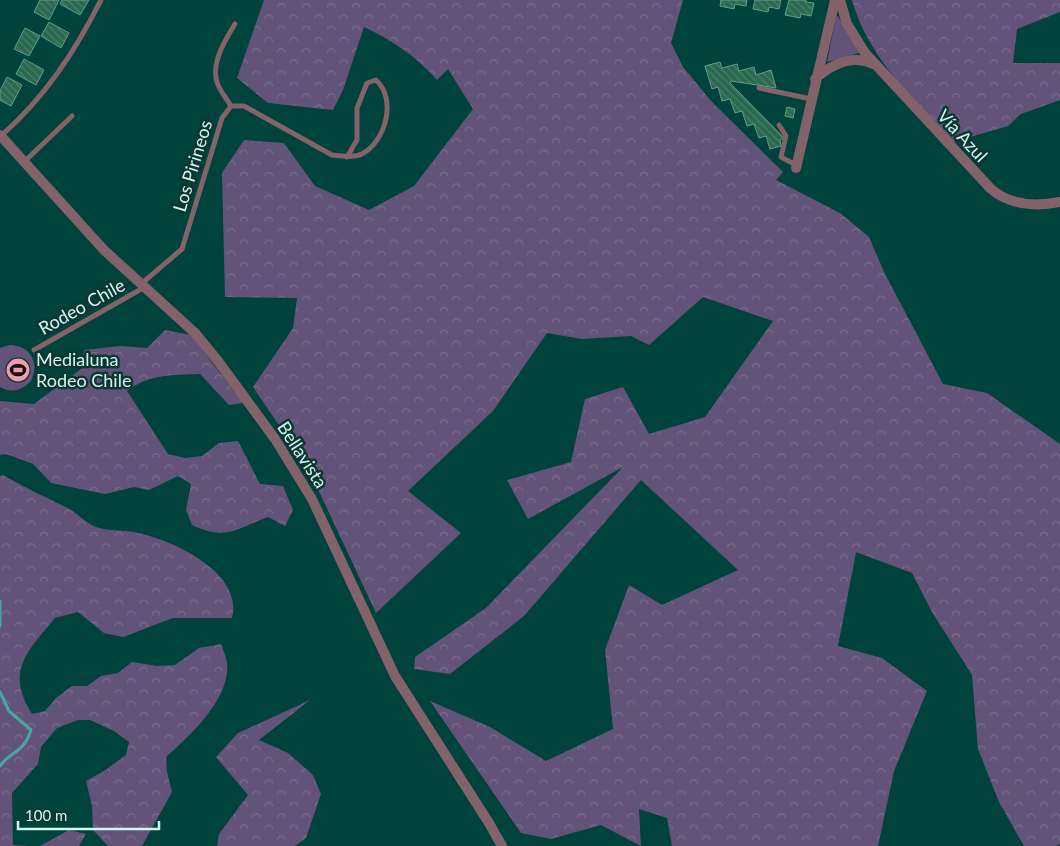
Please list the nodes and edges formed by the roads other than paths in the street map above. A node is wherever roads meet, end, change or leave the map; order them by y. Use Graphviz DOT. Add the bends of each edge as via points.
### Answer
graph roads {
  1 [pos="101,0"];
  2 [pos="835,0"];
  3 [pos="840,0"];
  4 [pos="235,24"];
  5 [pos="875,65"];
  6 [pos="815,79"];
  7 [pos="759,88"];
  8 [pos="811,99"];
  9 [pos="231,106"];
  10 [pos="72,116"];
  11 [pos="779,126"];
  12 [pos="1,136"];
  13 [pos="347,157"];
  14 [pos="25,161"];
  15 [pos="796,167"];
  16 [pos="1060,202"];
  17 [pos="141,286"];
  18 [pos="34,350"];
  19 [pos="502,846"];
  1 -- 12 [label="lane" via="56,79 30,110"];
  2 -- 6 [label="street"];
  3 -- 5 [label="street, Vía Azul" via="851,31"];
  4 -- 9 [label="lane" via="216,68 217,83"];
  5 -- 6 [label="street" via="858,60 842,62"];
  5 -- 16 [label="street, Vía Azul" via="991,189 1010,200 1040,204"];
  6 -- 8 [label="street"];
  7 -- 8 [label="lane"];
  8 -- 15 [label="street"];
  9 -- 13 [label="lane, Los Pirineos" via="244,106 332,155"];
  9 -- 17 [label="lane, Los Pirineos" via="222,118 182,249"];
  10 -- 14 [label="lane"];
  11 -- 15 [label="lane" via="786,136 782,157"];
  12 -- 14 [label="street, Bellavista"];
  13 -- 13 [label="lane" via="357,140 357,108 367,83 376,80 383,87 388,110 383,126 376,142 362,154"];
  14 -- 17 [label="street, Bellavista" via="104,250"];
  17 -- 18 [label="lane, Rodeo Chile"];
  17 -- 19 [label="street, Bellavista" via="183,321 207,347 289,460 312,499 390,667"];
}
